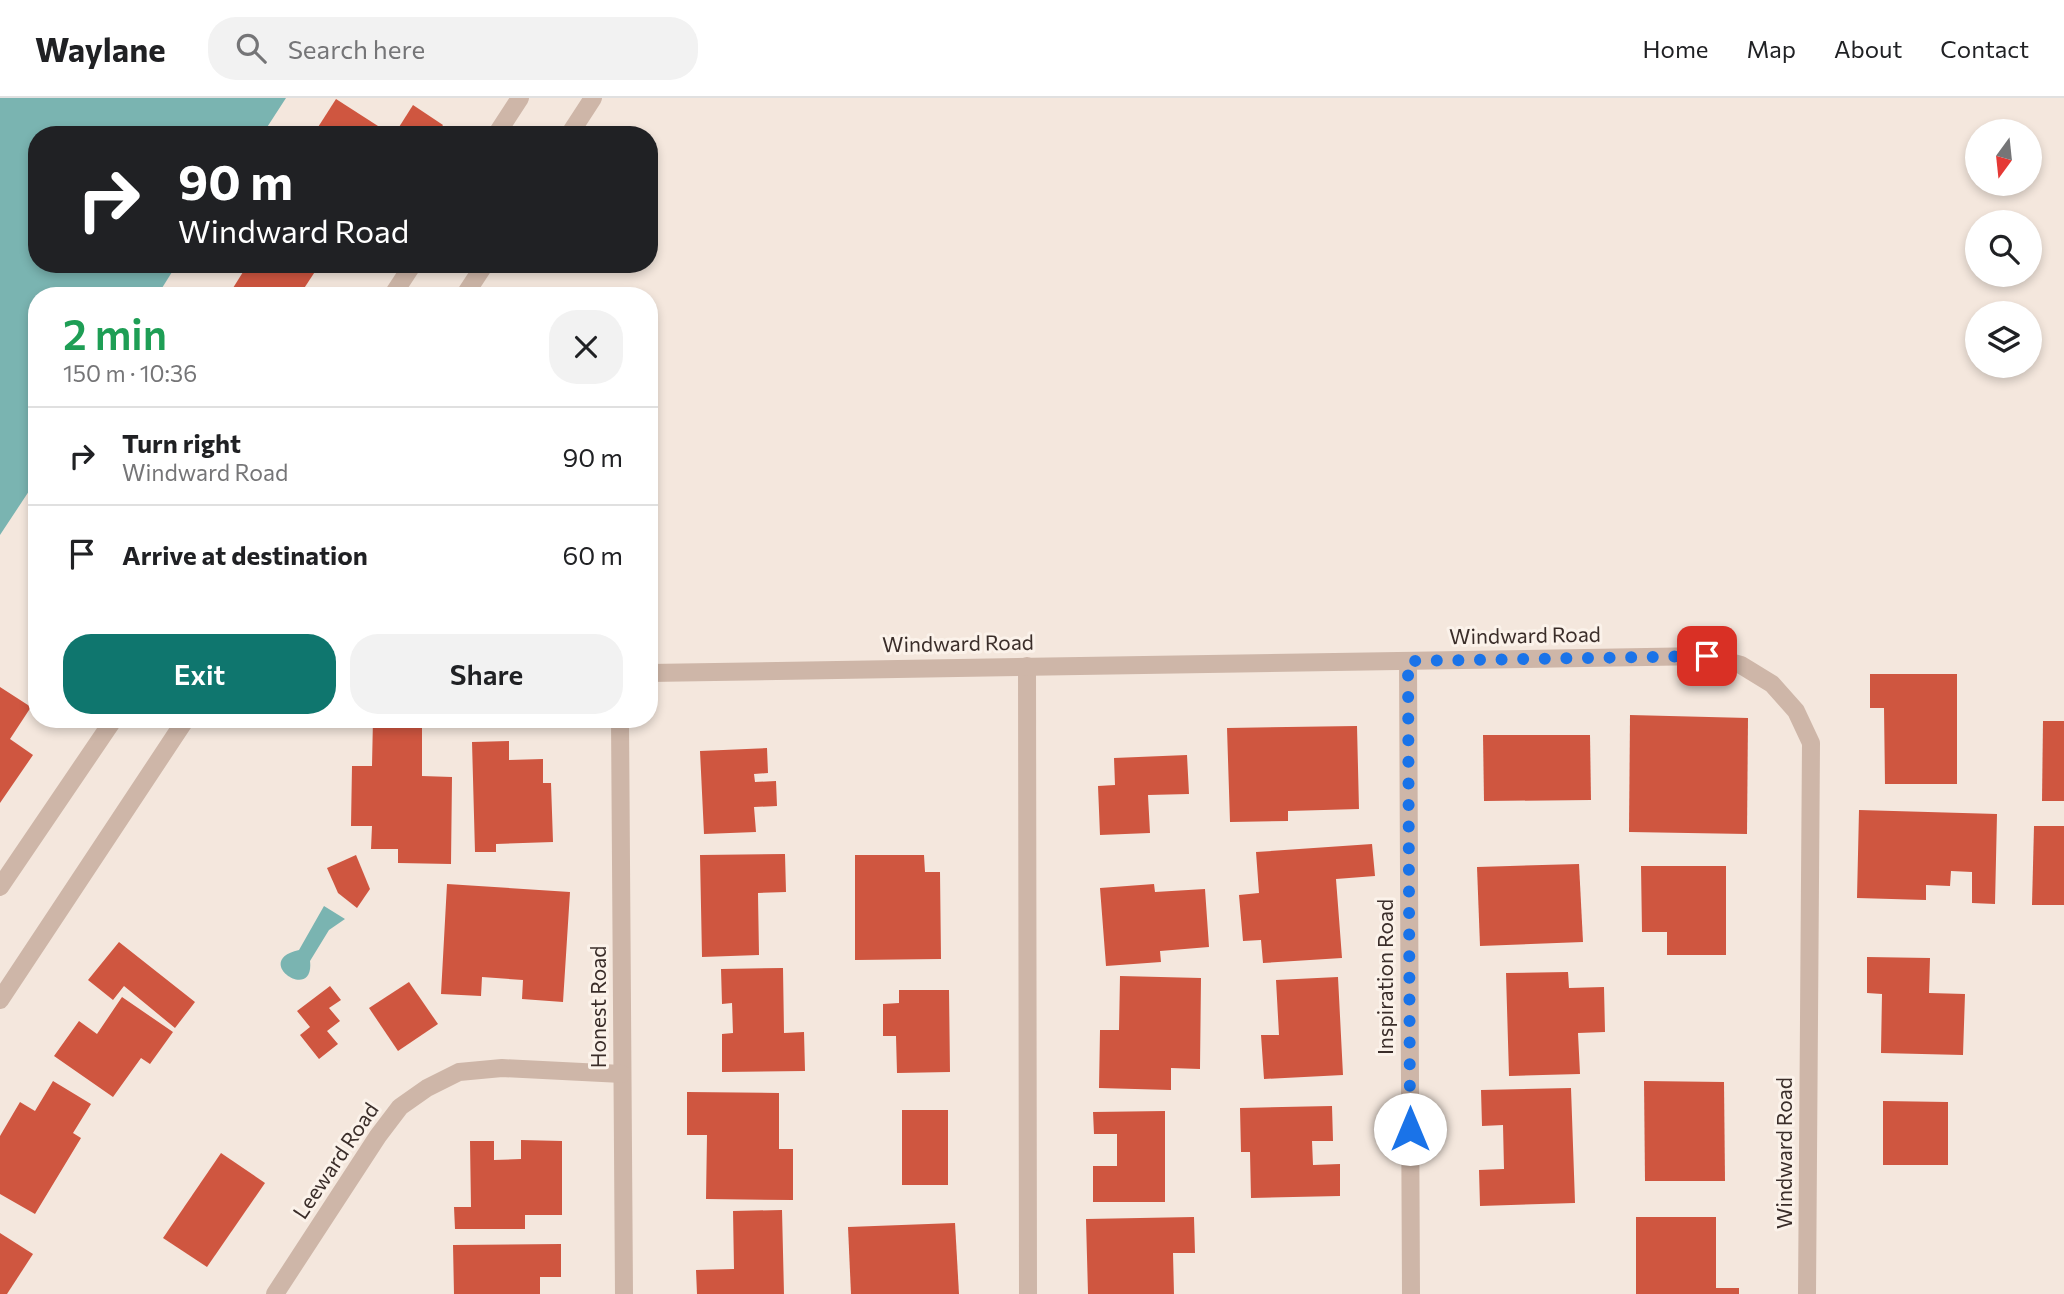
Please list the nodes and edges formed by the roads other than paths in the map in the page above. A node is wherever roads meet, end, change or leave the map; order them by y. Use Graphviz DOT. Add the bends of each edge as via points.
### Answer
graph roads {
  1 [pos="520,98"];
  2 [pos="593,98"];
  3 [pos="502,126"];
  4 [pos="575,126"];
  5 [pos="1408,661"];
  6 [pos="1027,666"];
  7 [pos="658,673"];
  8 [pos="108,728"];
  9 [pos="180,728"];
  10 [pos="620,728"];
  11 [pos="0,887"];
  12 [pos="0,1000"];
  13 [pos="622,1074"];
  14 [pos="275,1294"];
  15 [pos="624,1294"];
  16 [pos="1028,1294"];
  17 [pos="1411,1294"];
  18 [pos="1807,1294"];
  1 -- 3 [label="street"];
  2 -- 4 [label="street"];
  5 -- 6 [label="street, Windward Road"];
  5 -- 17 [label="street, Inspiration Road"];
  5 -- 18 [label="street, Windward Road" via="1707,656 1741,665 1772,684 1796,711 1811,743"];
  6 -- 7 [label="street, Windward Road"];
  6 -- 16 [label="street"];
  8 -- 11 [label="street"];
  9 -- 12 [label="street"];
  10 -- 13 [label="street, Honest Road"];
  13 -- 14 [label="street, Leeward Road" via="502,1069 459,1072 427,1088 400,1108 378,1136"];
  13 -- 15 [label="street, Honest Road"];
}
